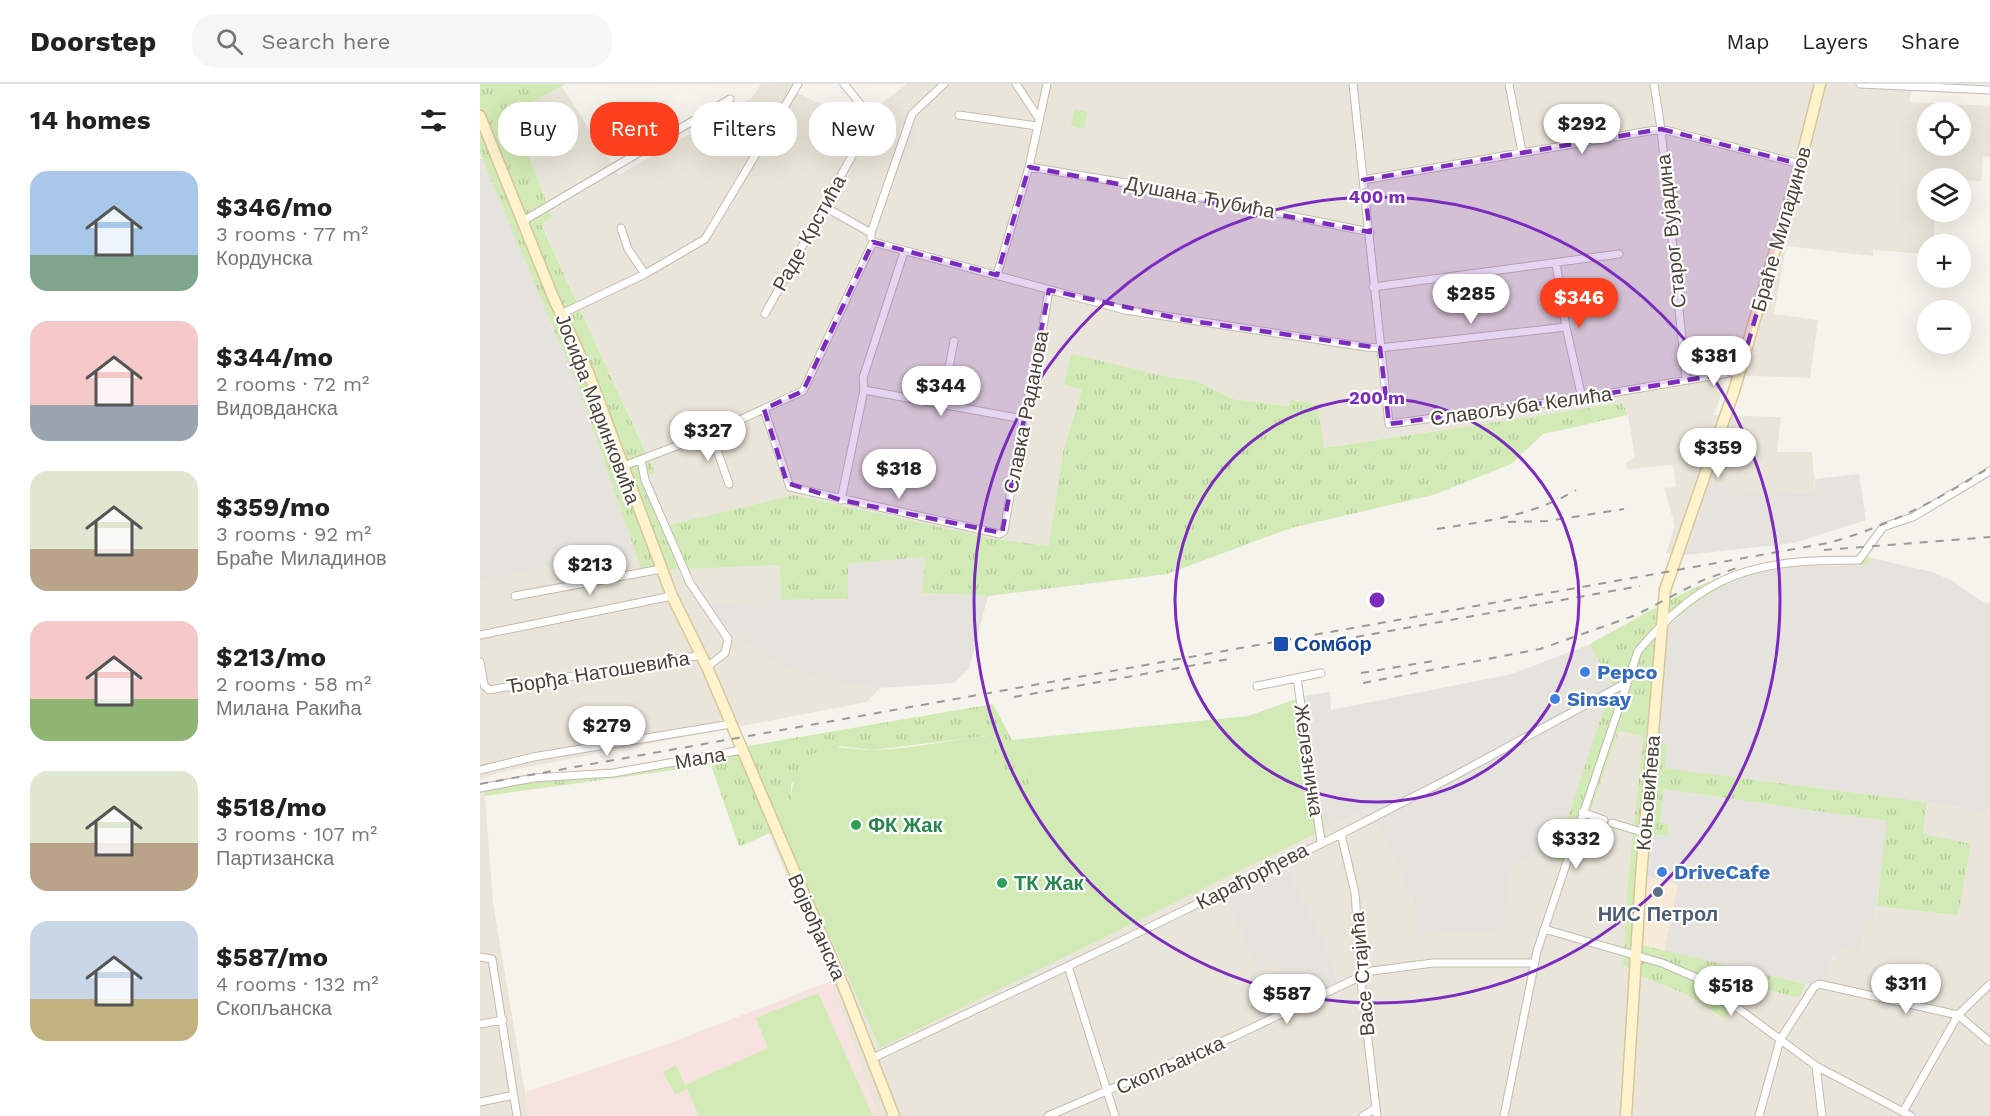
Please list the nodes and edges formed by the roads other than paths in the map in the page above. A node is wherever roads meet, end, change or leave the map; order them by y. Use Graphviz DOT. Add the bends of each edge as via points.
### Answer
graph roads {
  1 [pos="798,84"];
  2 [pos="844,84"];
  3 [pos="944,84"];
  4 [pos="1016,84"];
  5 [pos="1047,84"];
  6 [pos="1353,84"];
  7 [pos="1509,84"];
  8 [pos="1654,84"];
  9 [pos="1820,84"];
  10 [pos="1860,84"];
  11 [pos="1990,90"];
  12 [pos="730,99"];
  13 [pos="959,115"];
  14 [pos="480,116"];
  15 [pos="1038,117"];
  16 [pos="1037,126"];
  17 [pos="1661,129"];
  18 [pos="1522,152"];
  19 [pos="1800,164"];
  20 [pos="1029,167"];
  21 [pos="1363,180"];
  22 [pos="823,206"];
  23 [pos="523,221"];
  24 [pos="621,228"];
  25 [pos="1370,232"];
  26 [pos="870,233"];
  27 [pos="873,242"];
  28 [pos="904,252"];
  29 [pos="1619,254"];
  30 [pos="1556,263"];
  31 [pos="645,274"];
  32 [pos="997,275"];
  33 [pos="1373,287"];
  34 [pos="1049,290"];
  35 [pos="561,314"];
  36 [pos="765,314"];
  37 [pos="1566,327"];
  38 [pos="954,341"];
  39 [pos="1380,348"];
  40 [pos="1740,371"];
  41 [pos="1686,379"];
  42 [pos="864,390"];
  43 [pos="1582,398"];
  44 [pos="942,404"];
  45 [pos="764,409"];
  46 [pos="1023,419"];
  47 [pos="711,433"];
  48 [pos="641,460"];
  49 [pos="621,466"];
  50 [pos="1990,471"];
  51 [pos="729,484"];
  52 [pos="841,500"];
  53 [pos="660,569"];
  54 [pos="515,596"];
  55 [pos="672,596"];
  56 [pos="1662,614"];
  57 [pos="1660,625"];
  58 [pos="480,635"];
  59 [pos="702,655"];
  60 [pos="480,662"];
  61 [pos="707,667"];
  62 [pos="1321,673"];
  63 [pos="1298,678"];
  64 [pos="1626,683"];
  65 [pos="1257,686"];
  66 [pos="731,724"];
  67 [pos="737,738"];
  68 [pos="742,750"];
  69 [pos="480,770"];
  70 [pos="480,788"];
  71 [pos="1582,813"];
  72 [pos="1604,820"];
  73 [pos="1612,823"];
  74 [pos="1645,833"];
  75 [pos="1341,834"];
  76 [pos="1321,842"];
  77 [pos="1544,928"];
  78 [pos="1636,955"];
  79 [pos="480,957"];
  80 [pos="1534,963"];
  81 [pos="1068,966"];
  82 [pos="1361,976"];
  83 [pos="1990,984"];
  84 [pos="1958,1015"];
  85 [pos="503,1020"];
  86 [pos="480,1024"];
  87 [pos="1780,1040"];
  88 [pos="1990,1042"];
  89 [pos="873,1058"];
  90 [pos="1816,1066"];
  91 [pos="1108,1092"];
  92 [pos="514,1095"];
  93 [pos="480,1102"];
  94 [pos="1376,1112"];
  95 [pos="1903,1112"];
  96 [pos="517,1116"];
  97 [pos="894,1116"];
  98 [pos="1048,1116"];
  99 [pos="1115,1116"];
  100 [pos="1363,1116"];
  101 [pos="1504,1116"];
  102 [pos="1626,1116"];
  103 [pos="1760,1116"];
  104 [pos="1822,1116"];
  105 [pos="1911,1116"];
  1 -- 31 [label="street" via="710,234"];
  2 -- 22 [label="street, Раде Крстића" via="870,121"];
  3 -- 26 [label="street" via="912,114"];
  4 -- 15 [label="street"];
  5 -- 15 [label="street"];
  6 -- 21 [label="street"];
  7 -- 18 [label="street"];
  8 -- 17 [label="street, Старог Вујадина"];
  9 -- 19 [label="street, Браће Миладинов"];
  10 -- 11 [label="street"];
  12 -- 23 [label="street"];
  13 -- 16 [label="street"];
  14 -- 23 [label="street, Јосифа Маринковића"];
  15 -- 16 [label="street"];
  16 -- 20 [label="street"];
  17 -- 18 [label="street"];
  17 -- 19 [label="street"];
  17 -- 41 [label="street, Старог Вујадина"];
  18 -- 21 [label="street"];
  19 -- 40 [label="street, Браће Миладинов"];
  20 -- 25 [label="street, Душана Ћубића" via="1138,184"];
  20 -- 32 [label="street"];
  21 -- 25 [label="street"];
  22 -- 26 [label="street"];
  22 -- 36 [label="street, Раде Крстића"];
  23 -- 35 [label="street, Јосифа Маринковића"];
  24 -- 31 [label="street" via="628,249"];
  25 -- 33 [label="street"];
  26 -- 27 [label="street"];
  27 -- 28 [label="street"];
  27 -- 45 [label="street" via="803,391"];
  28 -- 32 [label="street"];
  28 -- 42 [label="street" via="863,378"];
  29 -- 30 [label="street"];
  30 -- 33 [label="street"];
  30 -- 37 [label="street"];
  31 -- 35 [label="street"];
  32 -- 34 [label="street"];
  33 -- 39 [label="street"];
  34 -- 39 [label="street" via="1185,321"];
  34 -- 46 [label="street, Славка Раданова"];
  35 -- 49 [label="street, Јосифа Маринковића" via="588,372"];
  37 -- 39 [label="street"];
  37 -- 43 [label="street"];
  38 -- 44 [label="street"];
  39 -- 43 [label="street, Славољуба Келића" via="1389,424"];
  40 -- 41 [label="street, Славољуба Келића"];
  40 -- 56 [label="street, Браће Миладинов" via="1667,581"];
  41 -- 43 [label="street, Славољуба Келића"];
  42 -- 44 [label="street"];
  42 -- 52 [label="street"];
  44 -- 46 [label="street"];
  45 -- 47 [label="street"];
  45 -- 52 [label="street" via="787,483 797,490"];
  46 -- 52 [label="street, Славка Раданова" via="1002,533"];
  47 -- 48 [label="street"];
  47 -- 51 [label="street"];
  48 -- 49 [label="street"];
  48 -- 61 [label="street, Јосифа Маринковића" via="645,480 690,583 728,639 725,653"];
  49 -- 53 [label="street, Јосифа Маринковића"];
  50 -- 57 [label="street" via="1913,517 1883,527 1859,560 1779,565 1727,577 1695,595"];
  53 -- 54 [label="street"];
  53 -- 55 [label="street, Јосифа Маринковића"];
  55 -- 58 [label="street"];
  55 -- 59 [label="street, Јосифа Маринковића"];
  56 -- 57 [label="street, Коњовићева"];
  57 -- 64 [label="street" via="1638,651"];
  57 -- 74 [label="street, Коњовићева"];
  59 -- 60 [label="street, Ђорђа Натошевића" via="489,690 484,685"];
  59 -- 61 [label="street, Јосифа Маринковића"];
  61 -- 66 [label="street, Јосифа Маринковића"];
  62 -- 63 [label="street"];
  63 -- 65 [label="street"];
  63 -- 76 [label="street, Железничка"];
  64 -- 71 [label="street"];
  64 -- 75 [label="street, Карађорђева"];
  66 -- 67 [label="street, Јосифа Маринковића"];
  66 -- 69 [label="street"];
  67 -- 68 [label="street, Војвођанска"];
  68 -- 70 [label="street, Мала" via="613,773 534,778"];
  68 -- 89 [label="street, Војвођанска"];
  71 -- 72 [label="street"];
  71 -- 77 [label="street"];
  73 -- 74 [label="street"];
  74 -- 78 [label="street, Коњовићева"];
  75 -- 76 [label="street, Карађорђева"];
  75 -- 82 [label="street, Васе Стајића" via="1355,893"];
  76 -- 81 [label="street, Карађорђева"];
  77 -- 78 [label="street"];
  77 -- 80 [label="street"];
  78 -- 87 [label="street" via="1697,978"];
  78 -- 102 [label="street, Коњовићева"];
  79 -- 85 [label="street" via="492,959"];
  80 -- 82 [label="street, Скопљанска" via="1433,963"];
  80 -- 101 [label="street"];
  81 -- 89 [label="street, Карађорђева"];
  81 -- 91 [label="street"];
  82 -- 91 [label="street, Скопљанска"];
  82 -- 94 [label="street, Васе Стајића"];
  83 -- 84 [label="street"];
  84 -- 87 [label="street" via="1817,985"];
  84 -- 88 [label="street"];
  84 -- 95 [label="street"];
  85 -- 86 [label="street"];
  85 -- 92 [label="street"];
  87 -- 90 [label="street"];
  87 -- 103 [label="street"];
  89 -- 97 [label="street, Војвођанска"];
  90 -- 95 [label="street"];
  90 -- 104 [label="street"];
  91 -- 98 [label="street, Скопљанска"];
  91 -- 99 [label="street"];
  92 -- 93 [label="street"];
  92 -- 96 [label="street"];
  94 -- 100 [label="street"];
  95 -- 105 [label="street"];
}
